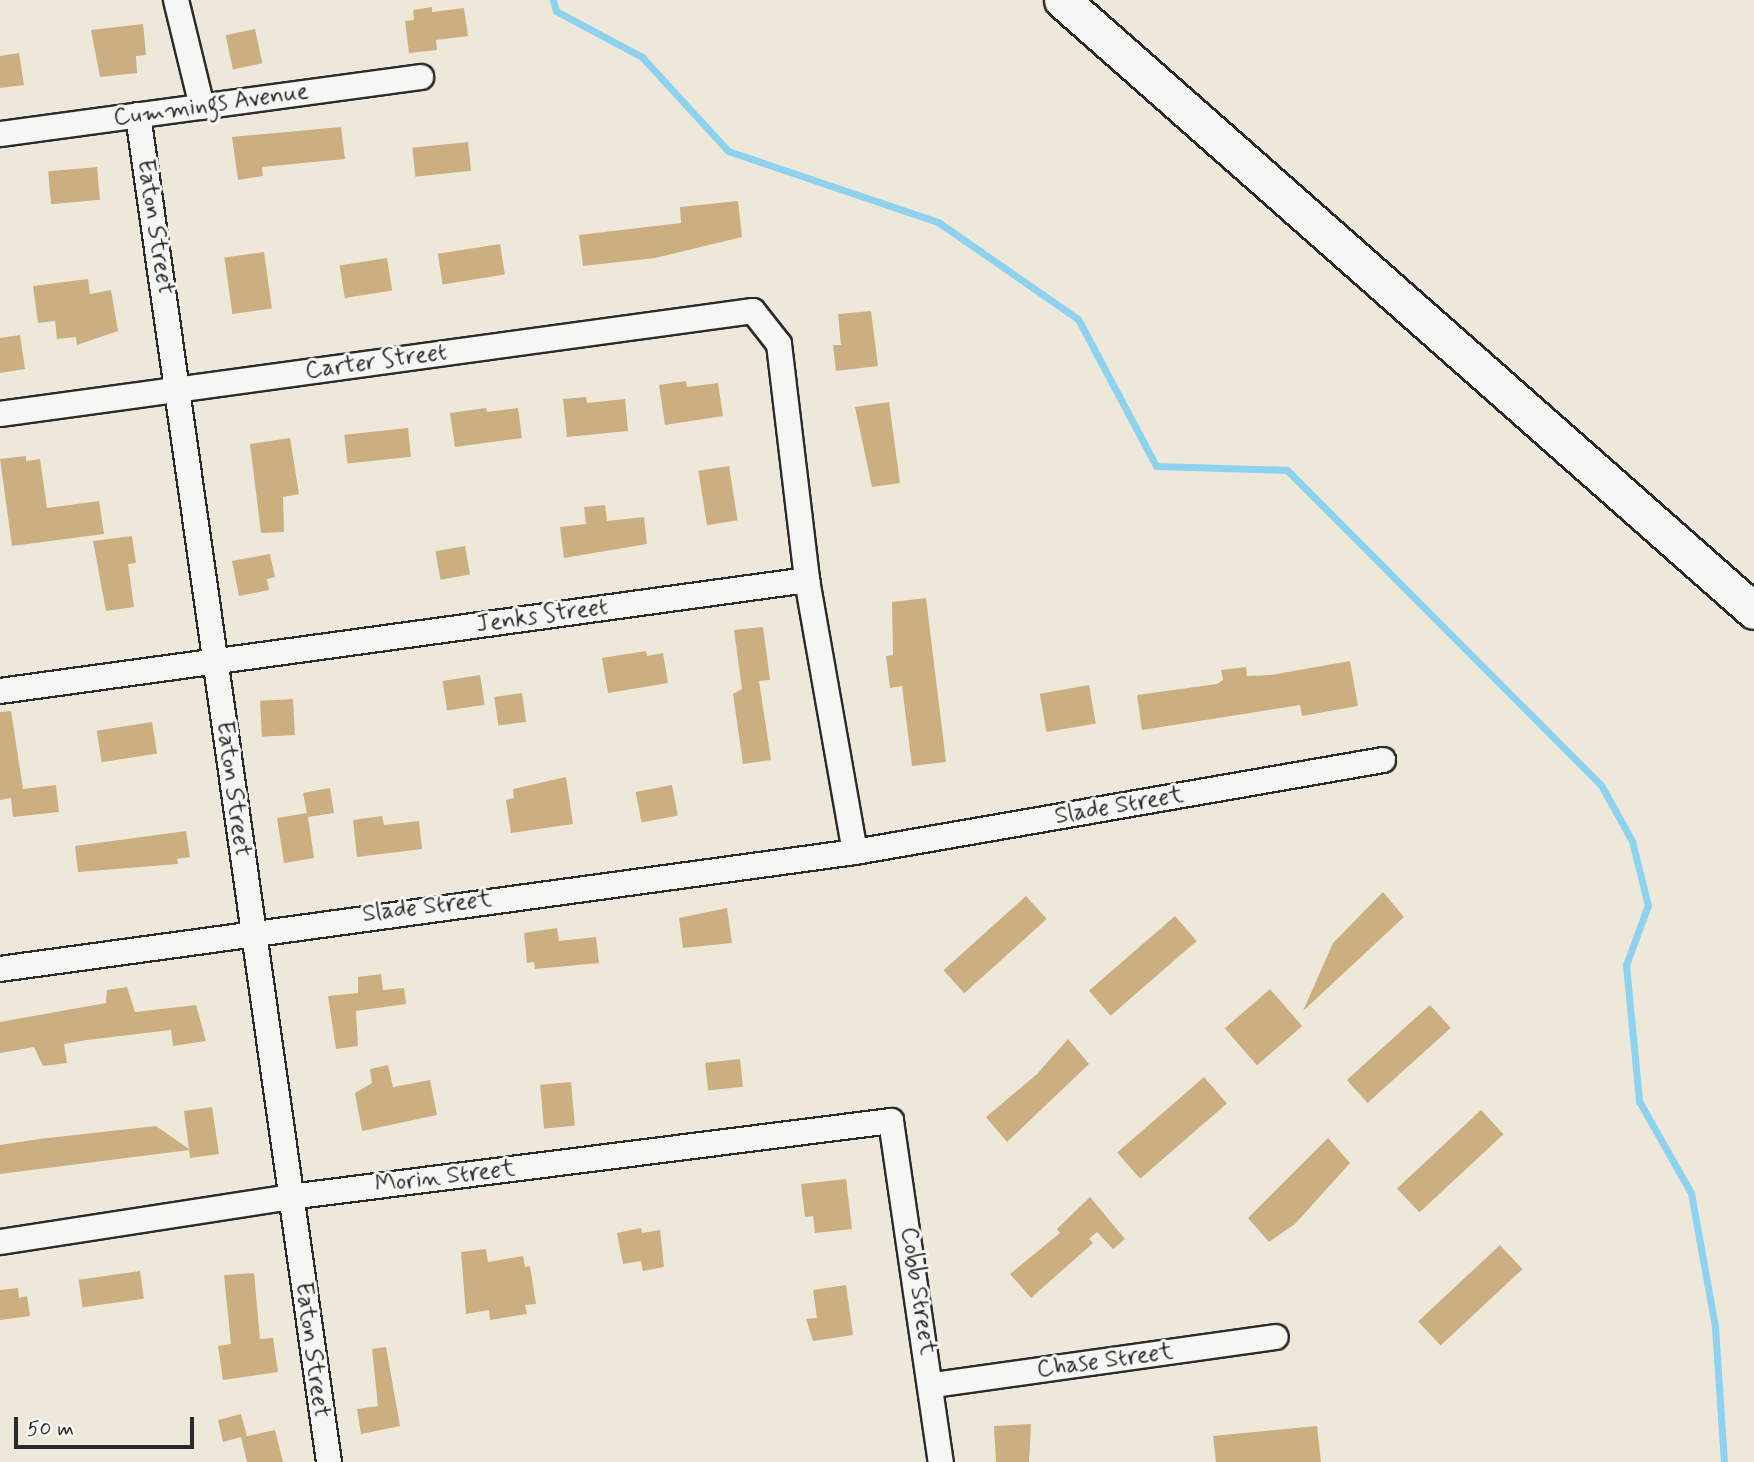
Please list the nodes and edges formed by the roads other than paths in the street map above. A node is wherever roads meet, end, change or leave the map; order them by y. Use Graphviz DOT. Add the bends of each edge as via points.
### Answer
graph roads {
  1 [pos="176,0"];
  2 [pos="1062,0"];
  3 [pos="421,77"];
  4 [pos="202,107"];
  5 [pos="138,115"];
  6 [pos="0,134"];
  7 [pos="180,389"];
  8 [pos="0,414"];
  9 [pos="807,580"];
  10 [pos="1754,611"];
  11 [pos="215,661"];
  12 [pos="0,691"];
  13 [pos="1383,760"];
  14 [pos="855,852"];
  15 [pos="254,930"];
  16 [pos="0,969"];
  17 [pos="891,1121"];
  18 [pos="290,1197"];
  19 [pos="0,1242"];
  20 [pos="1276,1337"];
  21 [pos="934,1385"];
  22 [pos="329,1462"];
  23 [pos="941,1462"];
  1 -- 4 [label="street"];
  2 -- 10 [label="main road"];
  3 -- 4 [label="street, Cummings Avenue"];
  4 -- 5 [label="street, Cummings Avenue"];
  5 -- 6 [label="street, Cummings Avenue"];
  5 -- 7 [label="street, Eaton Street"];
  7 -- 8 [label="street, Carter Street"];
  7 -- 9 [label="street, Carter Street" via="753,311 779,344"];
  7 -- 11 [label="street, Eaton Street"];
  9 -- 11 [label="street, Jenks Street"];
  9 -- 14 [label="street"];
  11 -- 12 [label="street, Jenks Street"];
  11 -- 15 [label="street, Eaton Street"];
  13 -- 14 [label="street, Slade Street"];
  14 -- 15 [label="street, Slade Street"];
  15 -- 16 [label="street, Slade Street"];
  15 -- 18 [label="street, Eaton Street"];
  17 -- 18 [label="street, Morin Street"];
  17 -- 21 [label="street, Cobb Street"];
  18 -- 19 [label="street, Morin Street"];
  18 -- 22 [label="street, Eaton Street"];
  20 -- 21 [label="street, Chase Street"];
  21 -- 23 [label="street, Cobb Street"];
}
